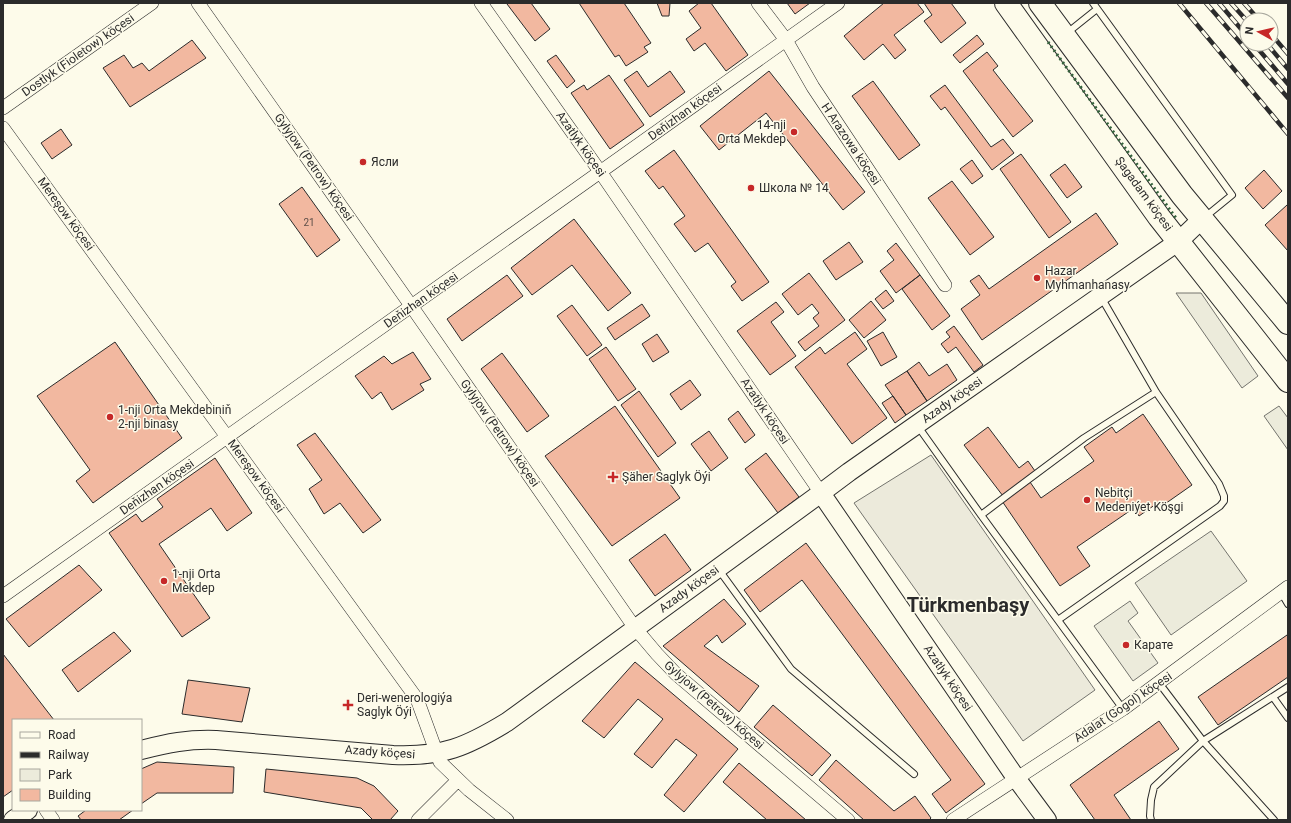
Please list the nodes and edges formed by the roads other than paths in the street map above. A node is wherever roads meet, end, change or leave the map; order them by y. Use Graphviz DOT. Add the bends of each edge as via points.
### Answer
graph roads {
  1 [pos="152,3"];
  2 [pos="198,3"];
  3 [pos="481,3"];
  4 [pos="758,3"];
  5 [pos="838,3"];
  6 [pos="1006,3"];
  7 [pos="1040,3"];
  8 [pos="1093,3"];
  9 [pos="1097,9"];
  10 [pos="1063,36"];
  11 [pos="786,40"];
  12 [pos="3,108"];
  13 [pos="3,128"];
  14 [pos="601,172"];
  15 [pos="1202,219"];
  16 [pos="1179,241"];
  17 [pos="945,285"];
  18 [pos="1101,296"];
  19 [pos="412,307"];
  20 [pos="1288,323"];
  21 [pos="1288,381"];
  22 [pos="1156,392"];
  23 [pos="916,424"];
  24 [pos="228,437"];
  25 [pos="822,493"];
  26 [pos="981,515"];
  27 [pos="718,569"];
  28 [pos="1285,589"];
  29 [pos="3,596"];
  30 [pos="1288,604"];
  31 [pos="1058,620"];
  32 [pos="635,628"];
  33 [pos="1159,683"];
  34 [pos="1288,688"];
  35 [pos="1273,697"];
  36 [pos="1123,709"];
  37 [pos="1288,718"];
  38 [pos="1203,741"];
  39 [pos="142,750"];
  40 [pos="436,754"];
  41 [pos="914,774"];
  42 [pos="1016,778"];
  43 [pos="458,780"];
  44 [pos="26,811"];
  45 [pos="47,811"];
  46 [pos="13,820"];
  47 [pos="53,820"];
  48 [pos="418,820"];
  49 [pos="507,820"];
  50 [pos="848,820"];
  51 [pos="953,820"];
  52 [pos="1047,820"];
  53 [pos="1151,820"];
  54 [pos="1274,820"];
  1 -- 12 [label="street, Dostlyk (Fioletow) köçesi"];
  2 -- 19 [label="street, Gylyjow (Petrow) köçesi"];
  3 -- 14 [label="street, Azatlyk köçesi"];
  4 -- 11 [label="street, H Arazowa köçesi"];
  5 -- 11 [label="street, Deňizhan köçesi"];
  6 -- 16 [label="highway, Şagadam köçesi"];
  7 -- 10 [label="highway"];
  8 -- 9 [label="lane"];
  9 -- 10 [label="lane"];
  9 -- 15 [label="lane" via="1232,195"];
  10 -- 15 [label="highway"];
  11 -- 14 [label="street, Deňizhan köçesi"];
  11 -- 17 [label="street, H Arazowa köçesi" via="813,87"];
  13 -- 24 [label="street, Mereşow köçesi"];
  14 -- 19 [label="street, Deňizhan köçesi"];
  14 -- 25 [label="street, Azatlyk köçesi"];
  15 -- 16 [label="main road, Azady köçesi"];
  15 -- 20 [label="highway"];
  16 -- 18 [label="main road, Azady köçesi"];
  16 -- 21 [label="highway, Şagadam köçesi"];
  18 -- 22 [label="lane"];
  18 -- 23 [label="main road, Azady köçesi"];
  19 -- 24 [label="street, Deňizhan köçesi"];
  19 -- 32 [label="street, Gylyjow (Petrow) köçesi"];
  22 -- 26 [label="lane" via="1084,438"];
  22 -- 31 [label="lane" via="1219,484 1224,501"];
  23 -- 25 [label="main road, Azady köçesi"];
  23 -- 26 [label="lane"];
  24 -- 29 [label="street, Deňizhan köçesi"];
  24 -- 40 [label="street, Mereşow köçesi" via="417,699"];
  25 -- 27 [label="main road, Azady köçesi"];
  25 -- 42 [label="main road, Azatlyk köçesi"];
  26 -- 31 [label="lane"];
  27 -- 32 [label="main road, Azady köçesi"];
  27 -- 41 [label="lane" via="791,669"];
  28 -- 30 [label="lane"];
  28 -- 33 [label="street, Adalat (Gogol) köçesi"];
  31 -- 36 [label="lane"];
  32 -- 40 [label="main road, Azady köçesi" via="485,736 461,747"];
  32 -- 50 [label="street, Gylyjow (Petrow) köçesi" via="676,674"];
  33 -- 36 [label="street, Adalat (Gogol) köçesi"];
  33 -- 38 [label="lane"];
  34 -- 35 [label="lane"];
  35 -- 37 [label="lane"];
  35 -- 38 [label="lane"];
  36 -- 42 [label="street, Adalat (Gogol) köçesi"];
  38 -- 53 [label="lane" via="1154,787"];
  38 -- 54 [label="lane"];
  39 -- 40 [label="main road, Azady köçesi" via="195,739 393,755"];
  40 -- 43 [label="street, Mereşow köçesi" via="440,762"];
  42 -- 51 [label="street, Adalat (Gogol) köçesi"];
  42 -- 52 [label="main road, Azatlyk köçesi"];
  43 -- 48 [label="street"];
  43 -- 49 [label="street, Mereşow köçesi"];
  44 -- 46 [label="main road"];
  45 -- 47 [label="street"];
}
